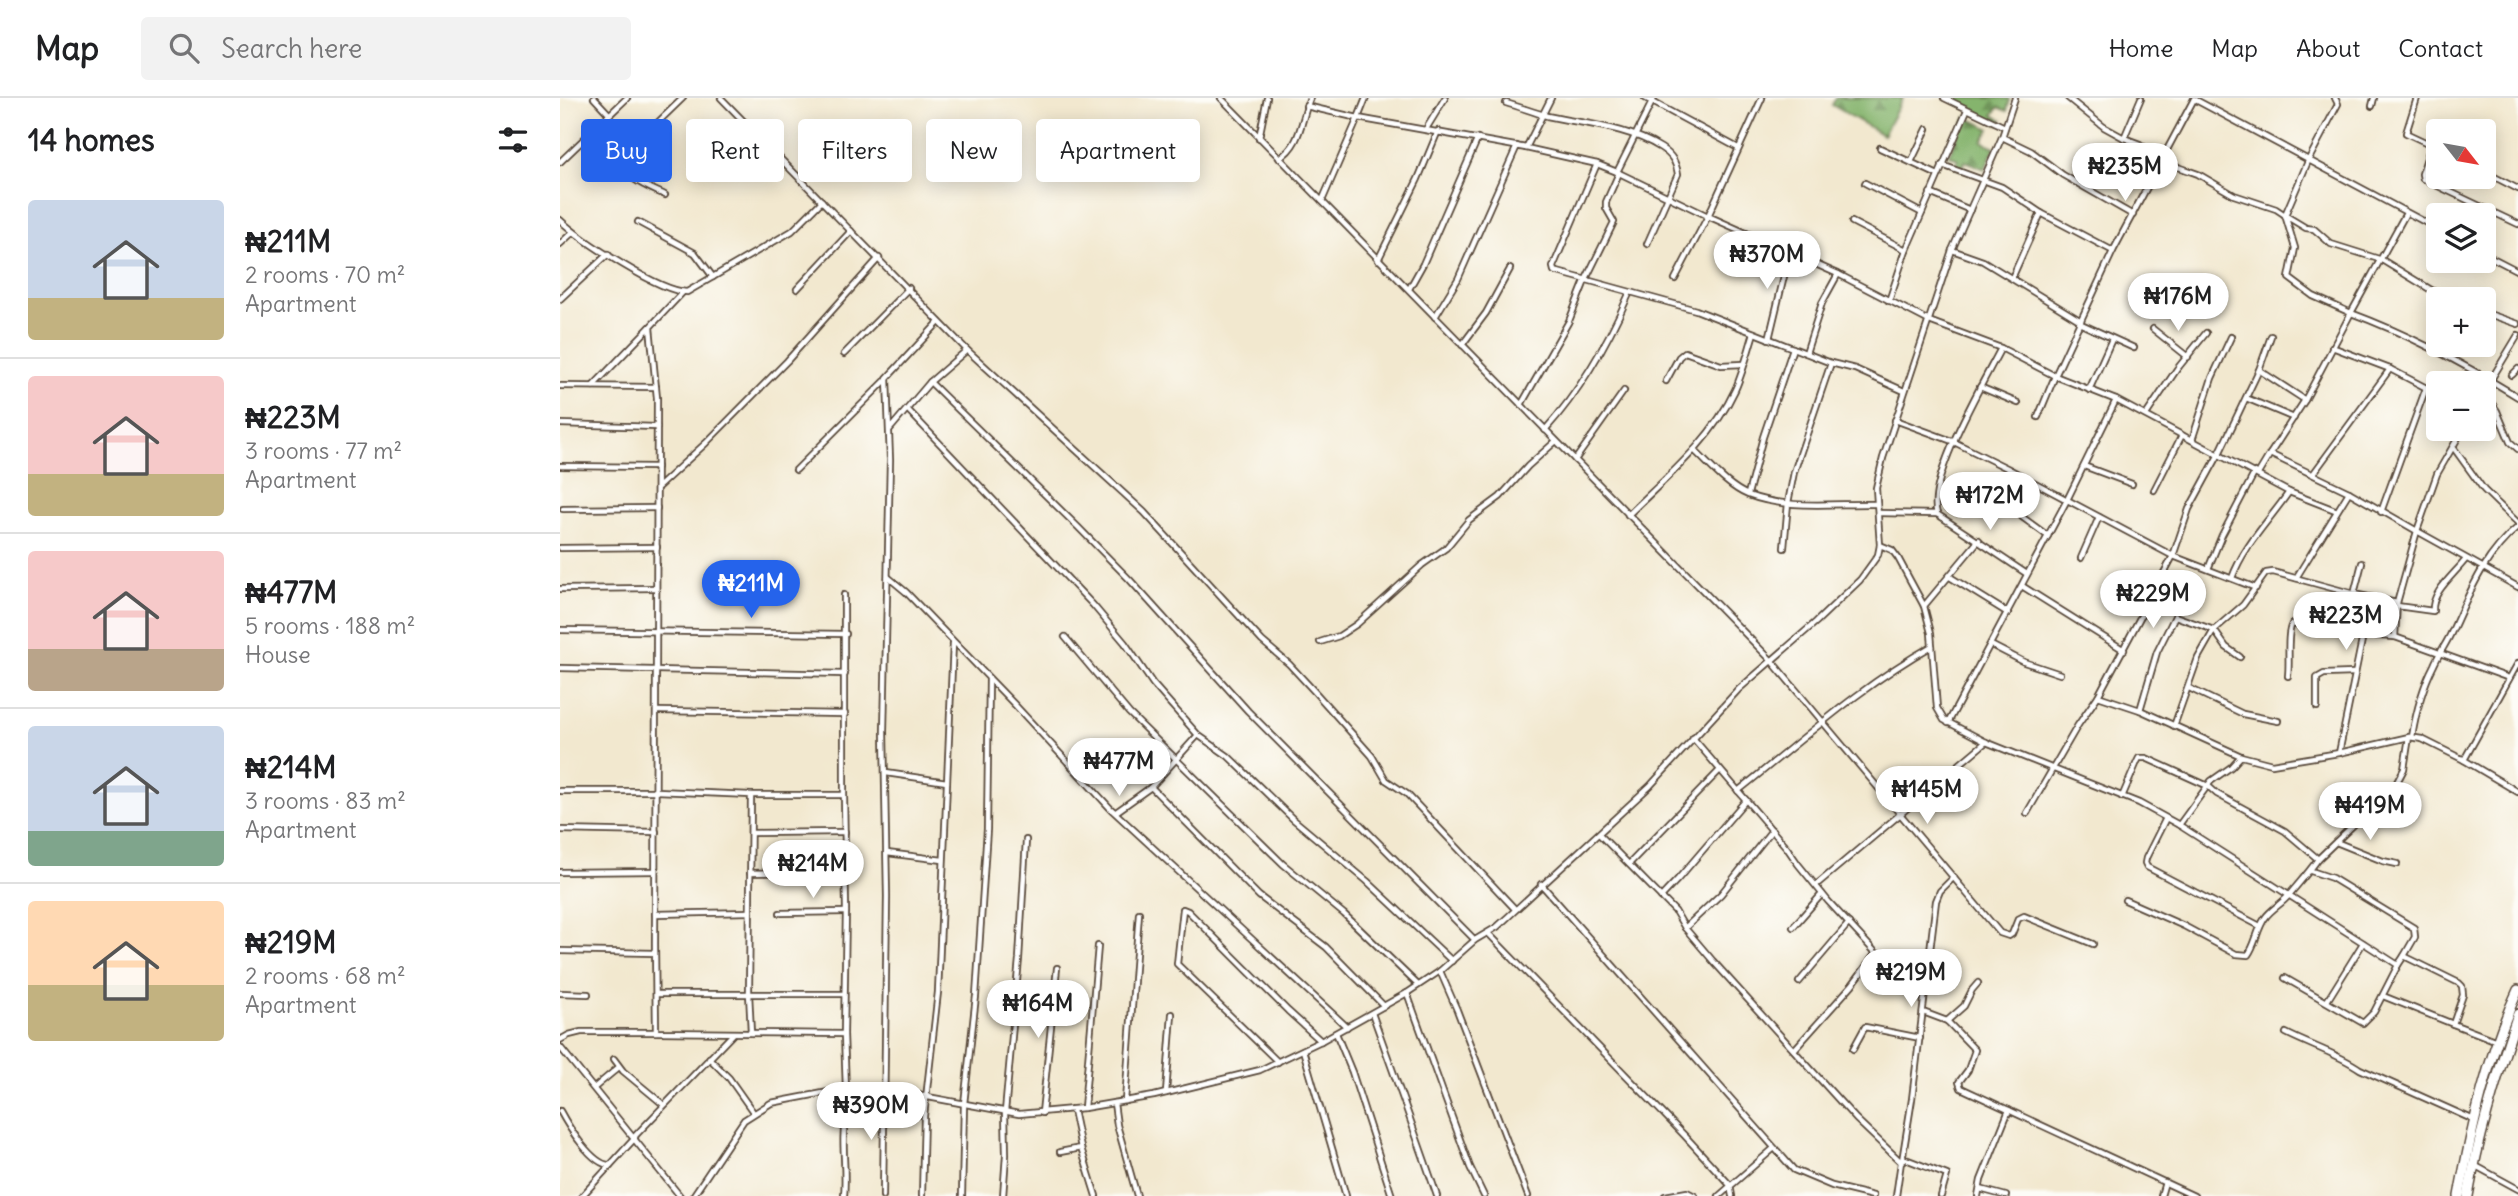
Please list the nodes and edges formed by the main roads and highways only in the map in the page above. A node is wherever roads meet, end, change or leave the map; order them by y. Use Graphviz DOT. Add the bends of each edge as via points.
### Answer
graph roads {
  1 [pos="2518,990"];
  2 [pos="2518,1014"];
  3 [pos="2459,1196"];
  4 [pos="2468,1196"];
  1 -- 3 [label="highway" via="2475,1121"];
  2 -- 4 [label="highway" via="2494,1081"];
}
